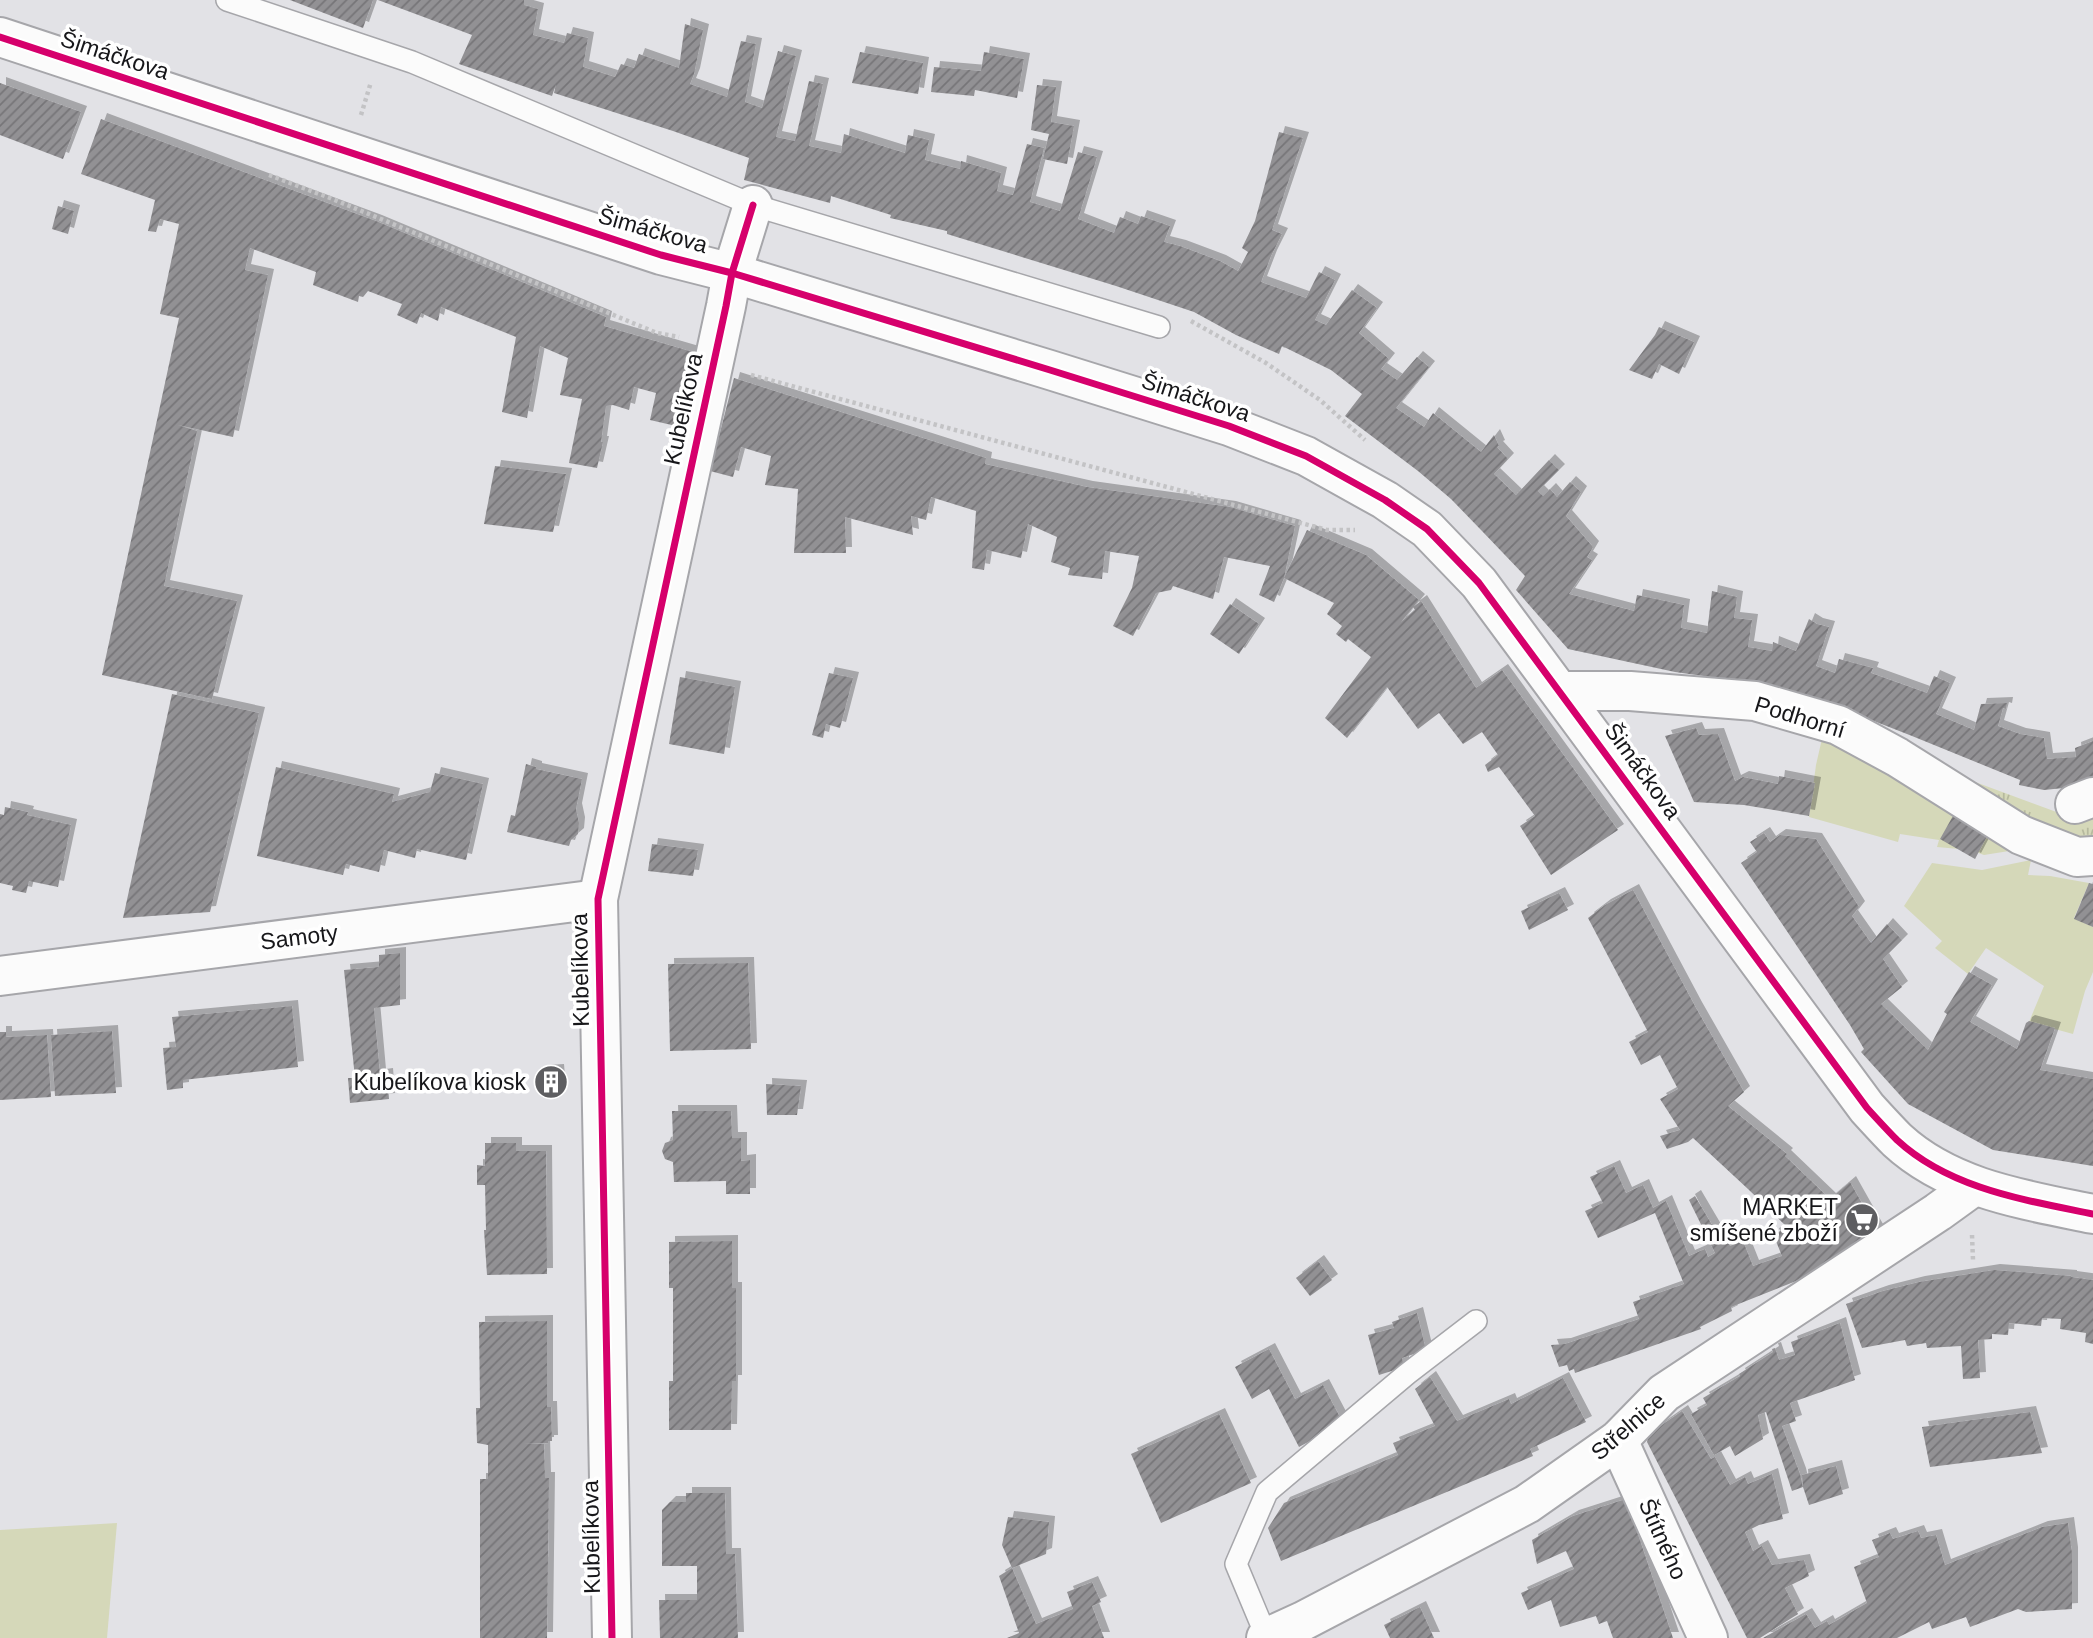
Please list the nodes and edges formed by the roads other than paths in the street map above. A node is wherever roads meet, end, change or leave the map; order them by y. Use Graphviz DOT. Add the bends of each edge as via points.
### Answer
graph roads {
  1 [pos="227,0"];
  2 [pos="0,37"];
  3 [pos="753,205"];
  4 [pos="732,273"];
  5 [pos="1159,327"];
  6 [pos="1560,691"];
  7 [pos="2093,856"];
  8 [pos="598,898"];
  9 [pos="0,976"];
  10 [pos="1974,1186"];
  11 [pos="2093,1214"];
  12 [pos="1476,1321"];
  13 [pos="1618,1440"];
  14 [pos="1303,1630"];
  15 [pos="612,1638"];
  16 [pos="1267,1638"];
  17 [pos="1708,1638"];
  1 -- 3 [label="lane" via="412,62"];
  2 -- 4 [label="street, Šimáčkova" via="661,255"];
  3 -- 4 [label="street, Kubelíkova"];
  3 -- 5 [label="lane"];
  4 -- 6 [label="street, Šimáčkova" via="1229,426 1306,456 1427,529 1479,583"];
  4 -- 8 [label="street, Kubelíkova"];
  6 -- 7 [label="street, Podhorní" via="1630,691 1755,701 1838,725 2021,835 2077,857"];
  6 -- 10 [label="street, Šimáčkova" via="1867,1108 1898,1141 1950,1176"];
  8 -- 9 [label="street, Samoty"];
  8 -- 15 [label="street, Kubelíkova"];
  10 -- 11 [label="street, Šimáčkova"];
  10 -- 13 [label="street, Střelnice" via="1664,1393"];
  12 -- 16 [label="lane" via="1267,1492 1236,1564"];
  13 -- 14 [label="street, Střelnice" via="1527,1504"];
  13 -- 17 [label="street, Štítného"];
  14 -- 16 [label="street, Střelnice"];
}
